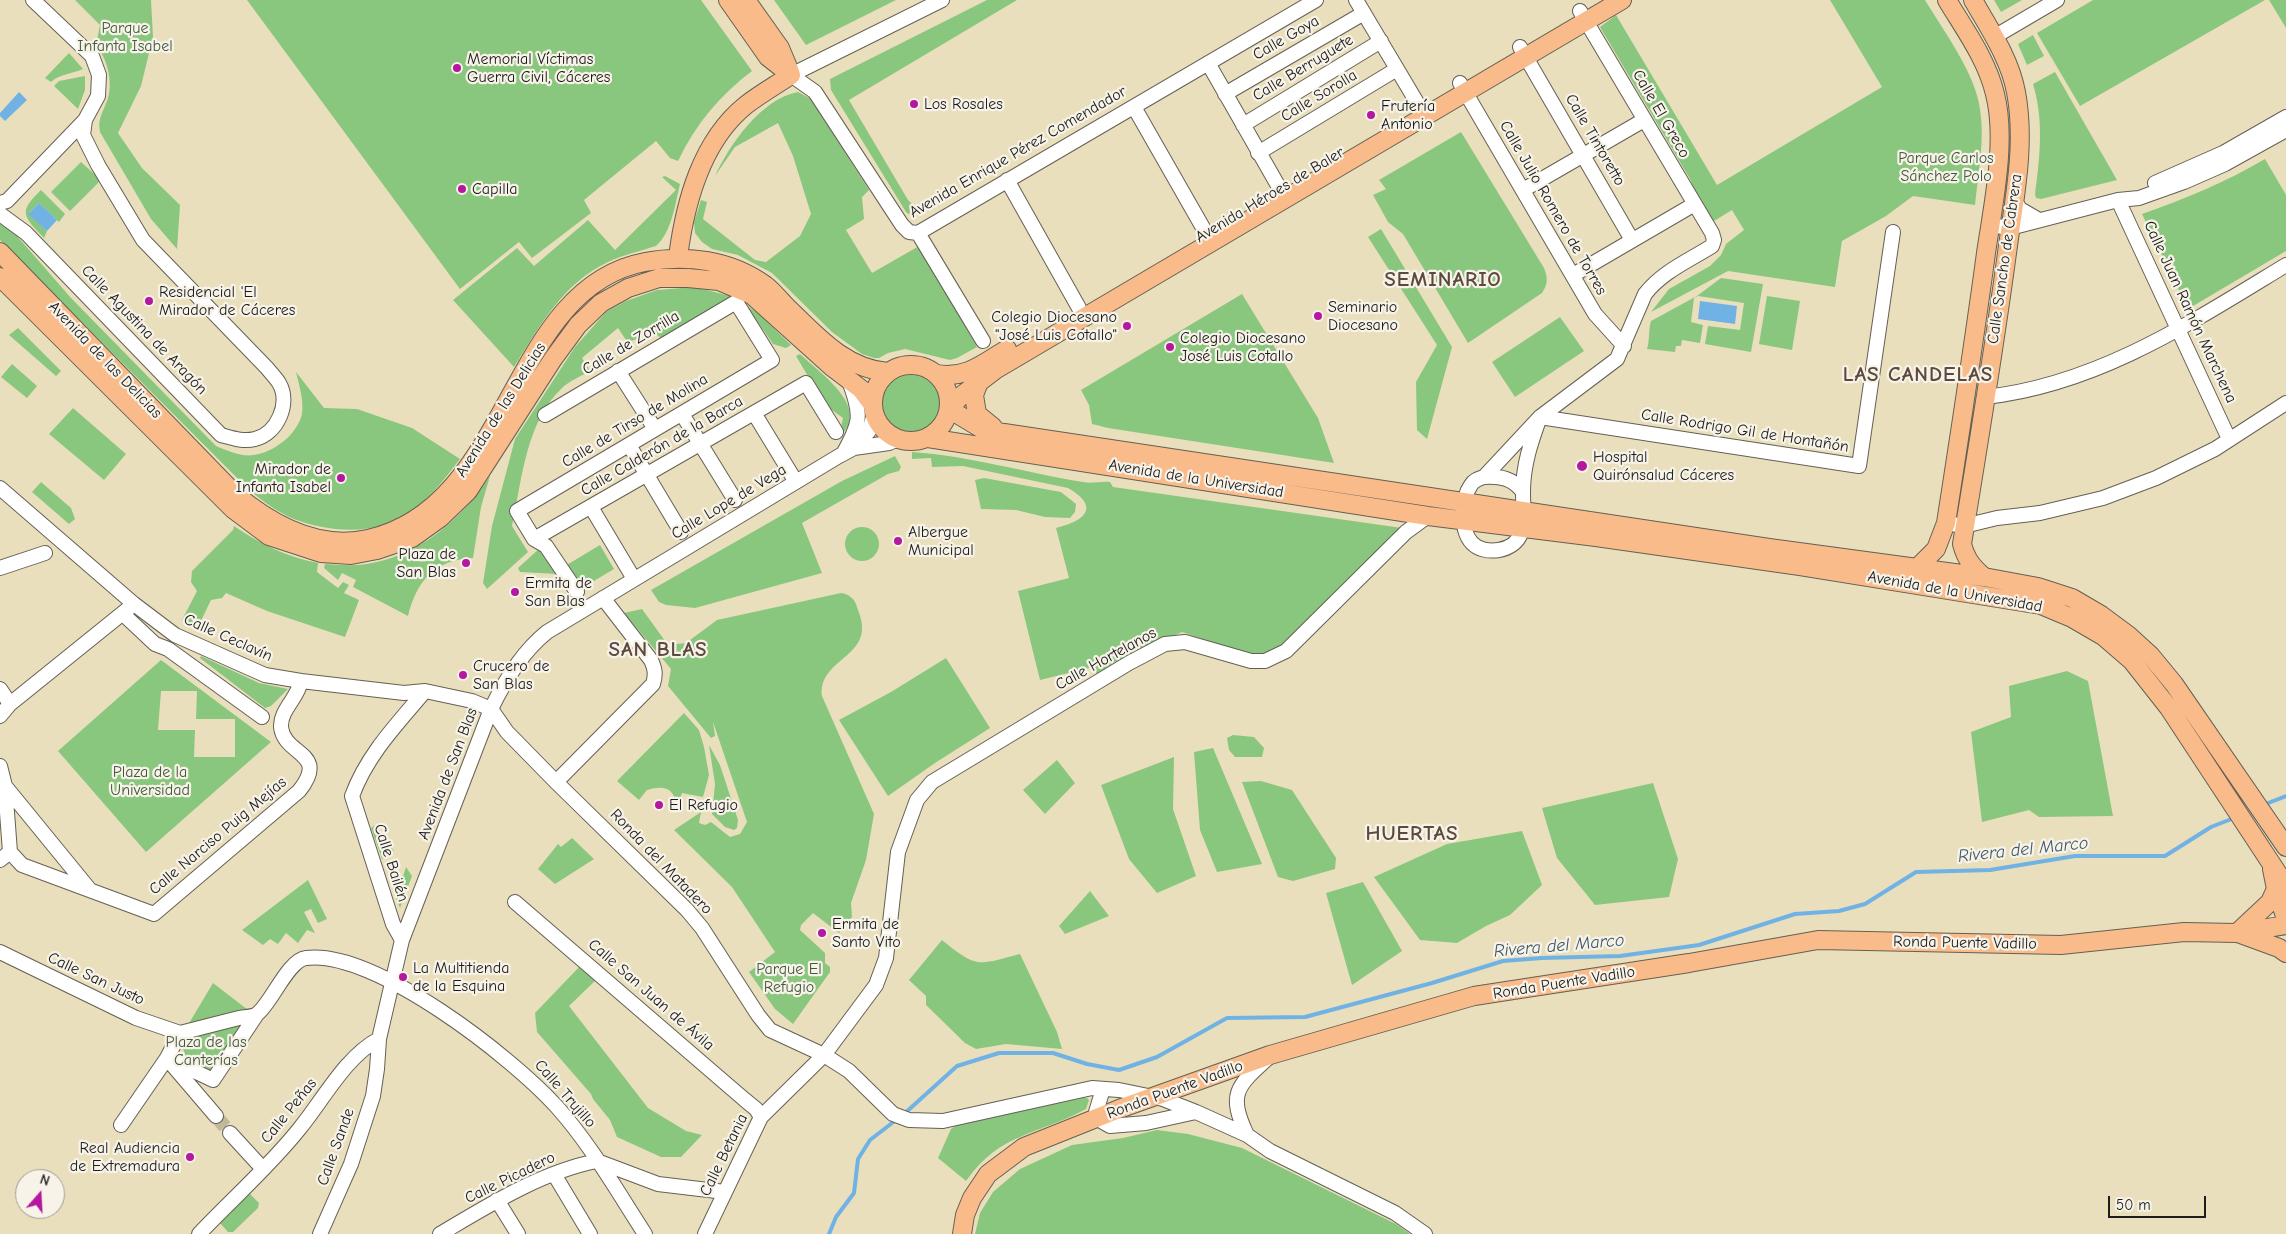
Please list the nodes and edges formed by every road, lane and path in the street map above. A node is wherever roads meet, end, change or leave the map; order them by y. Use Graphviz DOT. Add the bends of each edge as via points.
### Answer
graph roads {
  1 [pos="34,0"];
  2 [pos="728,0"];
  3 [pos="746,0"];
  4 [pos="942,0"];
  5 [pos="1316,0"];
  6 [pos="1356,0"];
  7 [pos="1599,0"];
  8 [pos="1622,0"];
  9 [pos="1948,0"];
  10 [pos="1973,0"];
  11 [pos="2057,0"];
  12 [pos="1364,13"];
  13 [pos="1583,16"];
  14 [pos="1994,37"];
  15 [pos="1381,41"];
  16 [pos="1524,55"];
  17 [pos="1208,63"];
  18 [pos="1397,69"];
  19 [pos="791,75"];
  20 [pos="1463,88"];
  21 [pos="1225,94"];
  22 [pos="1134,107"];
  23 [pos="1422,111"];
  24 [pos="2286,117"];
  25 [pos="85,120"];
  26 [pos="1644,120"];
  27 [pos="1242,125"];
  28 [pos="2286,130"];
  29 [pos="1258,153"];
  30 [pos="1583,154"];
  31 [pos="1008,180"];
  32 [pos="1280,189"];
  33 [pos="1523,190"];
  34 [pos="2014,200"];
  35 [pos="2118,200"];
  36 [pos="0,204"];
  37 [pos="1693,205"];
  38 [pos="0,214"];
  39 [pos="2036,221"];
  40 [pos="1990,225"];
  41 [pos="2010,228"];
  42 [pos="1893,232"];
  43 [pos="918,233"];
  44 [pos="1206,233"];
  45 [pos="1632,240"];
  46 [pos="0,252"];
  47 [pos="2007,253"];
  48 [pos="678,257"];
  49 [pos="2286,265"];
  50 [pos="1574,275"];
  51 [pos="0,277"];
  52 [pos="744,298"];
  53 [pos="601,303"];
  54 [pos="1079,308"];
  55 [pos="2179,330"];
  56 [pos="983,341"];
  57 [pos="1624,346"];
  58 [pos="618,371"];
  59 [pos="888,372"];
  60 [pos="936,374"];
  61 [pos="850,381"];
  62 [pos="979,382"];
  63 [pos="1985,397"];
  64 [pos="2286,403"];
  65 [pos="949,409"];
  66 [pos="873,410"];
  67 [pos="754,413"];
  68 [pos="682,414"];
  69 [pos="545,415"];
  70 [pos="1540,417"];
  71 [pos="655,429"];
  72 [pos="836,432"];
  73 [pos="999,432"];
  74 [pos="928,438"];
  75 [pos="898,439"];
  76 [pos="2229,439"];
  77 [pos="700,444"];
  78 [pos="629,445"];
  79 [pos="849,451"];
  80 [pos="648,475"];
  81 [pos="1484,477"];
  82 [pos="796,482"];
  83 [pos="0,488"];
  84 [pos="1523,492"];
  85 [pos="735,500"];
  86 [pos="1465,501"];
  87 [pos="591,507"];
  88 [pos="1428,516"];
  89 [pos="1523,519"];
  90 [pos="1464,520"];
  91 [pos="1946,523"];
  92 [pos="1964,526"];
  93 [pos="681,532"];
  94 [pos="534,539"];
  95 [pos="45,552"];
  96 [pos="1918,567"];
  97 [pos="0,568"];
  98 [pos="1984,576"];
  99 [pos="634,579"];
  100 [pos="577,592"];
  101 [pos="603,598"];
  102 [pos="134,604"];
  103 [pos="123,614"];
  104 [pos="175,635"];
  105 [pos="168,649"];
  106 [pos="300,681"];
  107 [pos="0,689"];
  108 [pos="424,691"];
  109 [pos="10,704"];
  110 [pos="491,709"];
  111 [pos="0,716"];
  112 [pos="262,717"];
  113 [pos="0,766"];
  114 [pos="556,782"];
  115 [pos="5,786"];
  116 [pos="2285,846"];
  117 [pos="5,856"];
  118 [pos="2281,887"];
  119 [pos="91,891"];
  120 [pos="515,902"];
  121 [pos="2286,919"];
  122 [pos="2286,925"];
  123 [pos="2237,933"];
  124 [pos="402,940"];
  125 [pos="0,952"];
  126 [pos="2286,953"];
  127 [pos="393,981"];
  128 [pos="257,1014"];
  129 [pos="180,1033"];
  130 [pos="379,1039"];
  131 [pos="824,1055"];
  132 [pos="1270,1055"];
  133 [pos="167,1058"];
  134 [pos="377,1069"];
  135 [pos="1103,1088"];
  136 [pos="1082,1090"];
  137 [pos="1153,1097"];
  138 [pos="1097,1110"];
  139 [pos="1196,1112"];
  140 [pos="216,1116"];
  141 [pos="761,1117"];
  142 [pos="1146,1123"];
  143 [pos="120,1125"];
  144 [pos="230,1133"];
  145 [pos="1247,1135"];
  146 [pos="597,1161"];
  147 [pos="263,1169"];
  148 [pos="554,1174"];
  149 [pos="725,1192"];
  150 [pos="498,1200"];
  151 [pos="204,1230"];
  152 [pos="320,1234"];
  153 [pos="440,1234"];
  154 [pos="518,1234"];
  155 [pos="590,1234"];
  156 [pos="645,1234"];
  157 [pos="705,1234"];
  158 [pos="962,1234"];
  159 [pos="1425,1234"];
  1 -- 25 [label="street" via="92,56 97,65 98,96"];
  2 -- 19 [label="main road" via="768,56"];
  3 -- 19 [label="main road" via="780,48"];
  4 -- 19 [label="street"];
  5 -- 17 [label="street, Avenida Enrique Pérez Comendador"];
  6 -- 12 [label="street"];
  7 -- 13 [label="main road, Avenida Héroes de Baler"];
  8 -- 13 [label="main road, Avenida Héroes de Baler"];
  9 -- 40 [label="main road, Calle Sancho de Cabrera" via="1987,69 1995,94 2000,146"];
  10 -- 14 [label="main road, Calle Sancho de Cabrera"];
  11 -- 14 [label="street"];
  12 -- 15 [label="street"];
  12 -- 21 [label="street, Calle Goya"];
  13 -- 16 [label="main road, Avenida Héroes de Baler"];
  13 -- 26 [label="street, Calle El Greco"];
  14 -- 34 [label="main road, Calle Sancho de Cabrera" via="2009,66 2021,123"];
  15 -- 18 [label="street"];
  15 -- 27 [label="street, Calle Berruguete"];
  16 -- 20 [label="main road, Avenida Héroes de Baler"];
  16 -- 30 [label="street, Calle Tintoretto"];
  17 -- 21 [label="street"];
  17 -- 22 [label="street, Avenida Enrique Pérez Comendador"];
  18 -- 23 [label="street"];
  18 -- 29 [label="street, Calle Sorolla"];
  19 -- 43 [label="street, Avenida Enrique Pérez Comendador" via="815,92 902,225 909,232"];
  19 -- 48 [label="main road" via="745,106 707,153 692,190"];
  20 -- 23 [label="main road, Avenida Héroes de Baler"];
  20 -- 33 [label="street, Calle Julio Romero de Torres"];
  21 -- 27 [label="street"];
  22 -- 31 [label="street, Avenida Enrique Pérez Comendador"];
  22 -- 44 [label="street"];
  23 -- 32 [label="main road, Avenida Héroes de Baler"];
  23 -- 62 [label="main road, Avenida Héroes de Baler"];
  24 -- 35 [label="street" via="2223,154"];
  25 -- 36 [label="street"];
  25 -- 38 [label="street, Calle Agustina de Aragón" via="83,135 87,144 143,240 280,384 283,407 274,429 256,439 238,440 220,435 26,233"];
  26 -- 30 [label="street"];
  26 -- 37 [label="street, Calle El Greco"];
  27 -- 29 [label="street"];
  28 -- 35 [label="street" via="2225,164 2184,182 2139,198"];
  29 -- 32 [label="street"];
  30 -- 33 [label="street"];
  30 -- 45 [label="street, Calle Tintoretto"];
  31 -- 43 [label="street, Avenida Enrique Pérez Comendador"];
  31 -- 54 [label="street"];
  32 -- 44 [label="main road, Avenida Héroes de Baler"];
  33 -- 50 [label="street, Calle Julio Romero de Torres"];
  34 -- 39 [label="street"];
  34 -- 41 [label="main road, Calle Sancho de Cabrera"];
  35 -- 39 [label="street"];
  35 -- 55 [label="street, Calle Juan Ramón Marchena"];
  37 -- 45 [label="street"];
  37 -- 57 [label="street, Calle El Greco" via="1712,234 1712,246 1662,276 1645,294"];
  39 -- 41 [label="street"];
  39 -- 47 [label="street" via="2015,240"];
  40 -- 41 [label="street"];
  40 -- 91 [label="main road, Calle Sancho de Cabrera"];
  41 -- 47 [label="main road, Calle Sancho de Cabrera"];
  42 -- 70 [label="street, Calle Rodrigo Gil de Hontañón" via="1859,466"];
  43 -- 56 [label="street"];
  44 -- 54 [label="main road, Avenida Héroes de Baler"];
  45 -- 50 [label="street"];
  46 -- 48 [label="main road, Avenida de las Delicias" via="235,494 285,528 318,539 354,542 387,535 416,521 442,500 459,480 506,407 543,341 566,308 586,289 614,272 643,262"];
  47 -- 63 [label="main road, Calle Sancho de Cabrera"];
  48 -- 52 [label="main road" via="690,268 721,273"];
  48 -- 53 [label="main road" via="664,271 628,280"];
  48 -- 59 [label="main road, Avenida de las Delicias" via="726,265 749,275 767,286 810,329 850,362 871,371"];
  49 -- 55 [label="street"];
  50 -- 57 [label="street, Calle Julio Romero de Torres" via="1595,314"];
  51 -- 53 [label="main road, Avenida de las Delicias" via="233,510 269,536 321,553 351,554 377,550 412,538 440,518 468,492 553,359 578,325"];
  52 -- 53 [label="main road, Avenida de las Delicias" via="719,281 659,278 628,288"];
  52 -- 58 [label="street, Calle de Zorrilla"];
  52 -- 61 [label="main road, Avenida de las Delicias"];
  52 -- 68 [label="street, Calle de Tirso de Molina" via="772,360"];
  54 -- 60 [label="main road, Avenida Héroes de Baler" via="964,374 952,377"];
  55 -- 63 [label="street" via="2108,365 2016,394"];
  55 -- 76 [label="street, Calle Juan Ramón Marchena"];
  57 -- 70 [label="street" via="1617,359"];
  58 -- 69 [label="street, Calle de Zorrilla"];
  58 -- 71 [label="street"];
  59 -- 60 [label="main road" via="898,367 918,366"];
  59 -- 66 [label="main road" via="877,387"];
  60 -- 65 [label="main road" via="947,390"];
  61 -- 66 [label="main road, Avenida de las Delicias" via="861,389"];
  61 -- 79 [label="street" via="859,409"];
  62 -- 65 [label="main road, Avenida Héroes de Baler"];
  62 -- 73 [label="main road" via="974,395 977,414"];
  63 -- 92 [label="main road, Calle Sancho de Cabrera"];
  64 -- 76 [label="street"];
  65 -- 73 [label="main road, Avenida de la Universidad" via="982,429"];
  65 -- 74 [label="main road" via="942,426"];
  66 -- 75 [label="main road" via="882,428"];
  66 -- 79 [label="street, Calle Lope de Vega" via="869,431"];
  67 -- 72 [label="street, Calle Calderón de la Barca" via="806,383"];
  67 -- 77 [label="street, Calle Calderón de la Barca"];
  67 -- 82 [label="street"];
  68 -- 71 [label="street, Calle de Tirso de Molina"];
  68 -- 77 [label="street"];
  70 -- 81 [label="street"];
  70 -- 84 [label="street" via="1527,451"];
  71 -- 78 [label="street, Calle de Tirso de Molina"];
  73 -- 86 [label="main road, Avenida de la Universidad"];
  74 -- 75 [label="main road" via="916,442"];
  74 -- 88 [label="main road, Avenida de la Universidad"];
  75 -- 79 [label="street, Calle Lope de Vega"];
  76 -- 92 [label="street" via="2156,478 2103,498"];
  77 -- 80 [label="street, Calle Calderón de la Barca"];
  77 -- 85 [label="street"];
  78 -- 80 [label="street"];
  78 -- 94 [label="street, Calle de Tirso de Molina" via="517,511"];
  79 -- 82 [label="street, Calle Lope de Vega"];
  80 -- 87 [label="street, Calle Calderón de la Barca"];
  80 -- 93 [label="street"];
  81 -- 84 [label="street" via="1509,479"];
  81 -- 86 [label="street" via="1470,486"];
  82 -- 99 [label="street, Calle Lope de Vega"];
  83 -- 102 [label="street, Calle Ceclavín"];
  84 -- 89 [label="street"];
  86 -- 89 [label="main road, Avenida de la Universidad"];
  86 -- 90 [label="street"];
  87 -- 94 [label="street, Calle Calderón de la Barca"];
  87 -- 99 [label="street"];
  88 -- 90 [label="main road, Avenida de la Universidad"];
  88 -- 131 [label="street, Calle Hortelanos" via="1406,532 1286,651 1266,661 1251,661 1185,642 1165,644 932,782 917,800 898,852 886,958 876,985"];
  89 -- 90 [label="main road, Avenida de la Universidad"];
  89 -- 90 [label="street" via="1520,535 1512,544 1493,550 1474,545 1464,528"];
  89 -- 96 [label="main road, Avenida de la Universidad"];
  89 -- 118 [label="main road, Avenida de la Universidad" via="2041,605 2072,618 2103,636 2132,661 2169,708 2269,861"];
  91 -- 92 [label="street"];
  91 -- 96 [label="main road, Calle Sancho de Cabrera" via="1936,549"];
  92 -- 98 [label="main road, Calle Sancho de Cabrera" via="1962,544 1966,557"];
  94 -- 100 [label="street" via="546,546"];
  95 -- 97 [label="street"];
  96 -- 98 [label="main road, Avenida de la Universidad"];
  98 -- 116 [label="main road, Avenida de la Universidad" via="2072,598 2128,635 2174,684"];
  99 -- 101 [label="street, Avenida de San Blas"];
  101 -- 110 [label="street, Avenida de San Blas" via="536,641 524,654"];
  101 -- 114 [label="street" via="651,660 656,670 655,678 653,684"];
  102 -- 103 [label="street"];
  102 -- 104 [label="street, Calle Ceclavín"];
  103 -- 105 [label="street" via="155,644"];
  103 -- 109 [label="street"];
  104 -- 105 [label="street"];
  104 -- 106 [label="street, Calle Ceclavín" via="264,675"];
  105 -- 112 [label="street"];
  106 -- 108 [label="street, Calle Ceclavín" via="404,693"];
  106 -- 119 [label="street, Calle Narciso Puig Mejías" via="299,689 282,717 281,727 284,736 310,766 306,782 299,790 154,914"];
  107 -- 109 [label="street"];
  108 -- 110 [label="street, Calle Ceclavín" via="472,701"];
  108 -- 124 [label="street, Calle Bailén" via="377,748 352,796 393,924"];
  109 -- 111 [label="street"];
  110 -- 114 [label="street, Ronda del Matadero" via="507,732"];
  110 -- 124 [label="street, Avenida de San Blas"];
  113 -- 115 [label="street"];
  114 -- 131 [label="street, Ronda del Matadero" via="687,910 770,1030"];
  115 -- 117 [label="street"];
  115 -- 119 [label="street"];
  117 -- 119 [label="street"];
  118 -- 121 [label="main road"];
  118 -- 123 [label="main road"];
  120 -- 141 [label="street, Calle San Juan de Ávila" via="751,1104"];
  122 -- 123 [label="main road, Ronda Puente Vadillo"];
  123 -- 126 [label="main road, Ronda Puente Vadillo"];
  123 -- 132 [label="main road, Ronda Puente Vadillo" via="2184,932 2061,945 1799,942 1689,964 1474,996"];
  124 -- 127 [label="street, Avenida de San Blas"];
  125 -- 129 [label="street, Calle San Justo" via="136,1018"];
  127 -- 128 [label="street" via="352,965 324,958 304,958 294,964"];
  127 -- 130 [label="street, Avenida de San Blas"];
  127 -- 146 [label="street, Calle Trujillo" via="446,1014 524,1073 566,1118"];
  128 -- 129 [label="street"];
  128 -- 133 [label="street" via="213,1080"];
  129 -- 133 [label="street"];
  130 -- 134 [label="street, Avenida de San Blas"];
  130 -- 147 [label="street, Calle Peñas" via="344,1068 300,1128"];
  131 -- 136 [label="street" via="849,1071 893,1114 909,1120 943,1121"];
  131 -- 141 [label="street, Calle Betania"];
  132 -- 137 [label="main road, Ronda Puente Vadillo"];
  132 -- 145 [label="street" via="1244,1082 1237,1097 1237,1113"];
  133 -- 140 [label="street"];
  133 -- 143 [label="street"];
  134 -- 152 [label="street, Calle Sande" via="351,1164"];
  135 -- 136 [label="street"];
  135 -- 137 [label="street"];
  135 -- 138 [label="street"];
  136 -- 138 [label="street" via="1092,1094"];
  137 -- 138 [label="main road, Ronda Puente Vadillo"];
  137 -- 139 [label="street"];
  137 -- 142 [label="street" via="1157,1112"];
  138 -- 142 [label="street" via="1110,1126"];
  138 -- 158 [label="main road, Ronda Puente Vadillo" via="1024,1148 988,1174 972,1198"];
  139 -- 142 [label="street"];
  139 -- 145 [label="street"];
  141 -- 149 [label="street, Calle Betania"];
  144 -- 147 [label="street"];
  145 -- 159 [label="street" via="1270,1151 1395,1213"];
  146 -- 148 [label="street, Calle Picadero"];
  146 -- 149 [label="street" via="658,1184"];
  146 -- 156 [label="street, Calle Trujillo"];
  147 -- 151 [label="street, Calle Peñas"];
  148 -- 150 [label="street, Calle Picadero"];
  148 -- 155 [label="street"];
  149 -- 157 [label="street, Calle Betania"];
  150 -- 153 [label="street, Calle Picadero"];
  150 -- 154 [label="street"];
}
